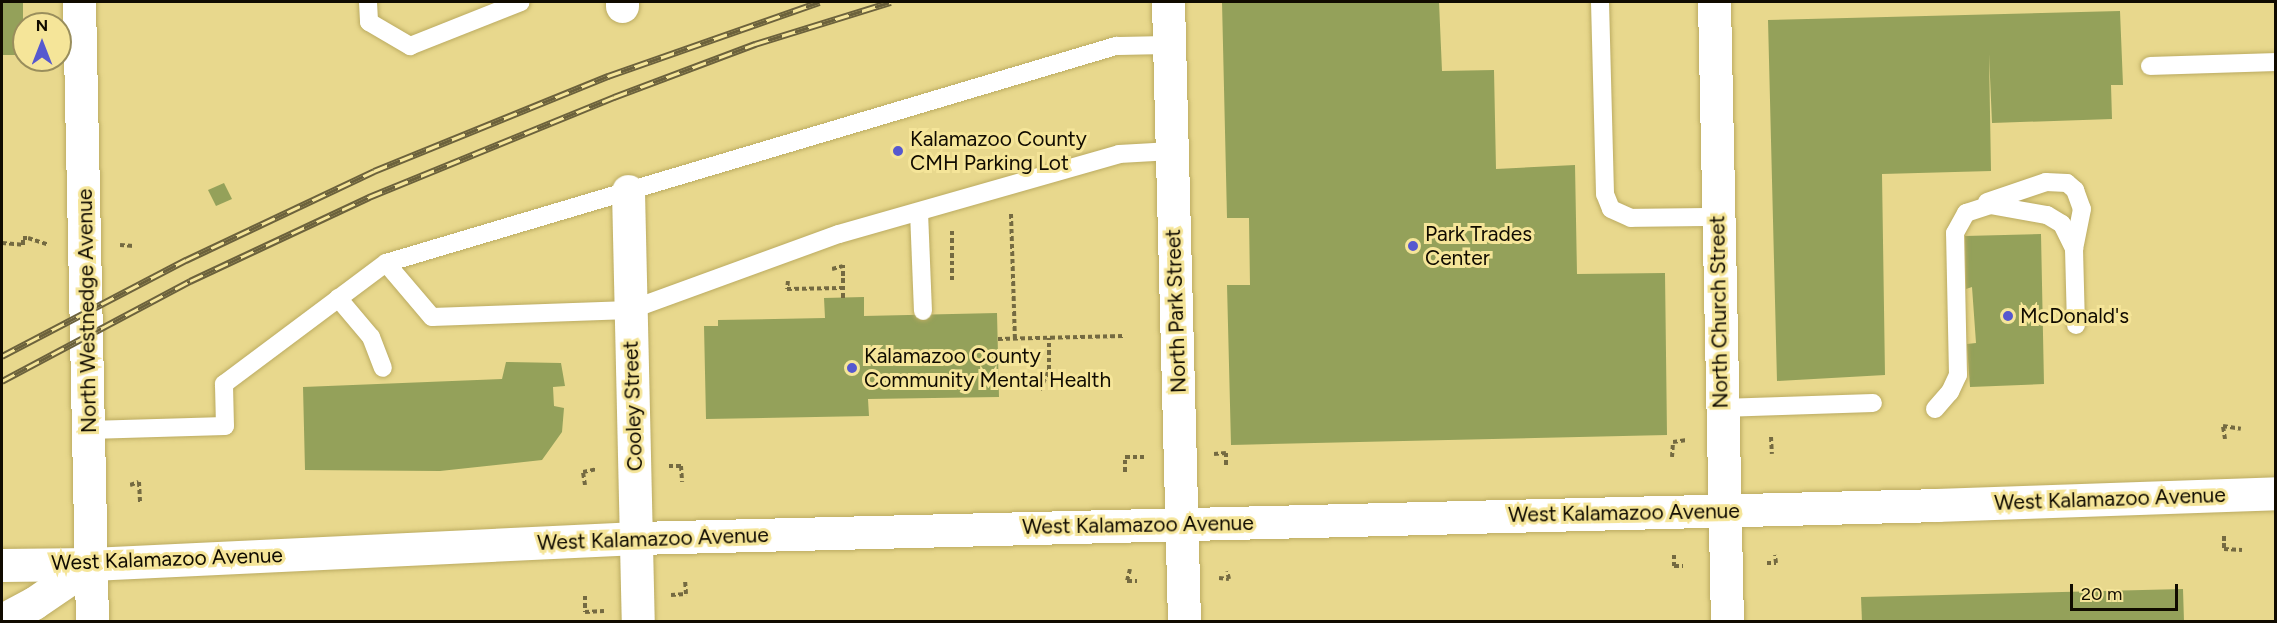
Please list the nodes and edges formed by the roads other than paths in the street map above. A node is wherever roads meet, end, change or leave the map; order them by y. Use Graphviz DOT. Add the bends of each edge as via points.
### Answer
graph roads {
  1 [pos="78,2"];
  2 [pos="368,2"];
  3 [pos="521,2"];
  4 [pos="1168,2"];
  5 [pos="1600,2"];
  6 [pos="1714,2"];
  7 [pos="1169,45"];
  8 [pos="2276,62"];
  9 [pos="2150,66"];
  10 [pos="1172,152"];
  11 [pos="628,191"];
  12 [pos="1973,208"];
  13 [pos="919,212"];
  14 [pos="1718,217"];
  15 [pos="2074,249"];
  16 [pos="386,262"];
  17 [pos="338,298"];
  18 [pos="630,310"];
  19 [pos="923,311"];
  20 [pos="2076,325"];
  21 [pos="383,368"];
  22 [pos="1873,403"];
  23 [pos="1721,408"];
  24 [pos="1935,409"];
  25 [pos="89,430"];
  26 [pos="2276,493"];
  27 [pos="1724,510"];
  28 [pos="1182,524"];
  29 [pos="637,538"];
  30 [pos="91,564"];
  31 [pos="2,565"];
  32 [pos="2,620"];
  33 [pos="92,621"];
  34 [pos="638,621"];
  35 [pos="1184,621"];
  36 [pos="1727,621"];
  1 -- 25 [label="main road, North Westnedge Avenue"];
  2 -- 3 [label="lane" via="369,22 410,46"];
  4 -- 7 [label="main road, North Park Street"];
  5 -- 14 [label="lane" via="1605,194 1611,209 1631,218"];
  6 -- 14 [label="main road, North Church Street"];
  7 -- 10 [label="main road, North Park Street"];
  7 -- 11 [label="lane" via="1116,46"];
  8 -- 9 [label="lane"];
  10 -- 13 [label="lane" via="1119,154"];
  10 -- 28 [label="main road, North Park Street"];
  11 -- 16 [label="lane"];
  11 -- 18 [label="main road, Cooley Street"];
  12 -- 15 [label="lane" via="2002,205 2047,215 2062,224"];
  12 -- 15 [label="lane" via="2036,184 2067,183 2075,190 2082,209"];
  12 -- 24 [label="lane" via="1959,222 1955,233 1958,375"];
  13 -- 18 [label="lane" via="840,234"];
  13 -- 19 [label="lane"];
  14 -- 23 [label="main road, North Church Street"];
  15 -- 20 [label="lane"];
  16 -- 17 [label="lane"];
  16 -- 18 [label="lane" via="432,317"];
  17 -- 21 [label="lane" via="371,337"];
  17 -- 25 [label="lane" via="224,384 225,426"];
  18 -- 29 [label="main road, Cooley Street"];
  22 -- 23 [label="lane"];
  23 -- 27 [label="main road, North Church Street"];
  25 -- 30 [label="main road, North Westnedge Avenue"];
  26 -- 27 [label="main road, West Kalamazoo Avenue"];
  27 -- 28 [label="main road, West Kalamazoo Avenue"];
  27 -- 36 [label="main road, North Church Street"];
  28 -- 29 [label="main road, West Kalamazoo Avenue"];
  28 -- 35 [label="main road, North Park Street"];
  29 -- 30 [label="main road, West Kalamazoo Avenue"];
  29 -- 34 [label="main road, Cooley Street"];
  30 -- 31 [label="main road, West Kalamazoo Avenue"];
  30 -- 32 [label="main road"];
  30 -- 33 [label="main road, North Westnedge Avenue"];
}
